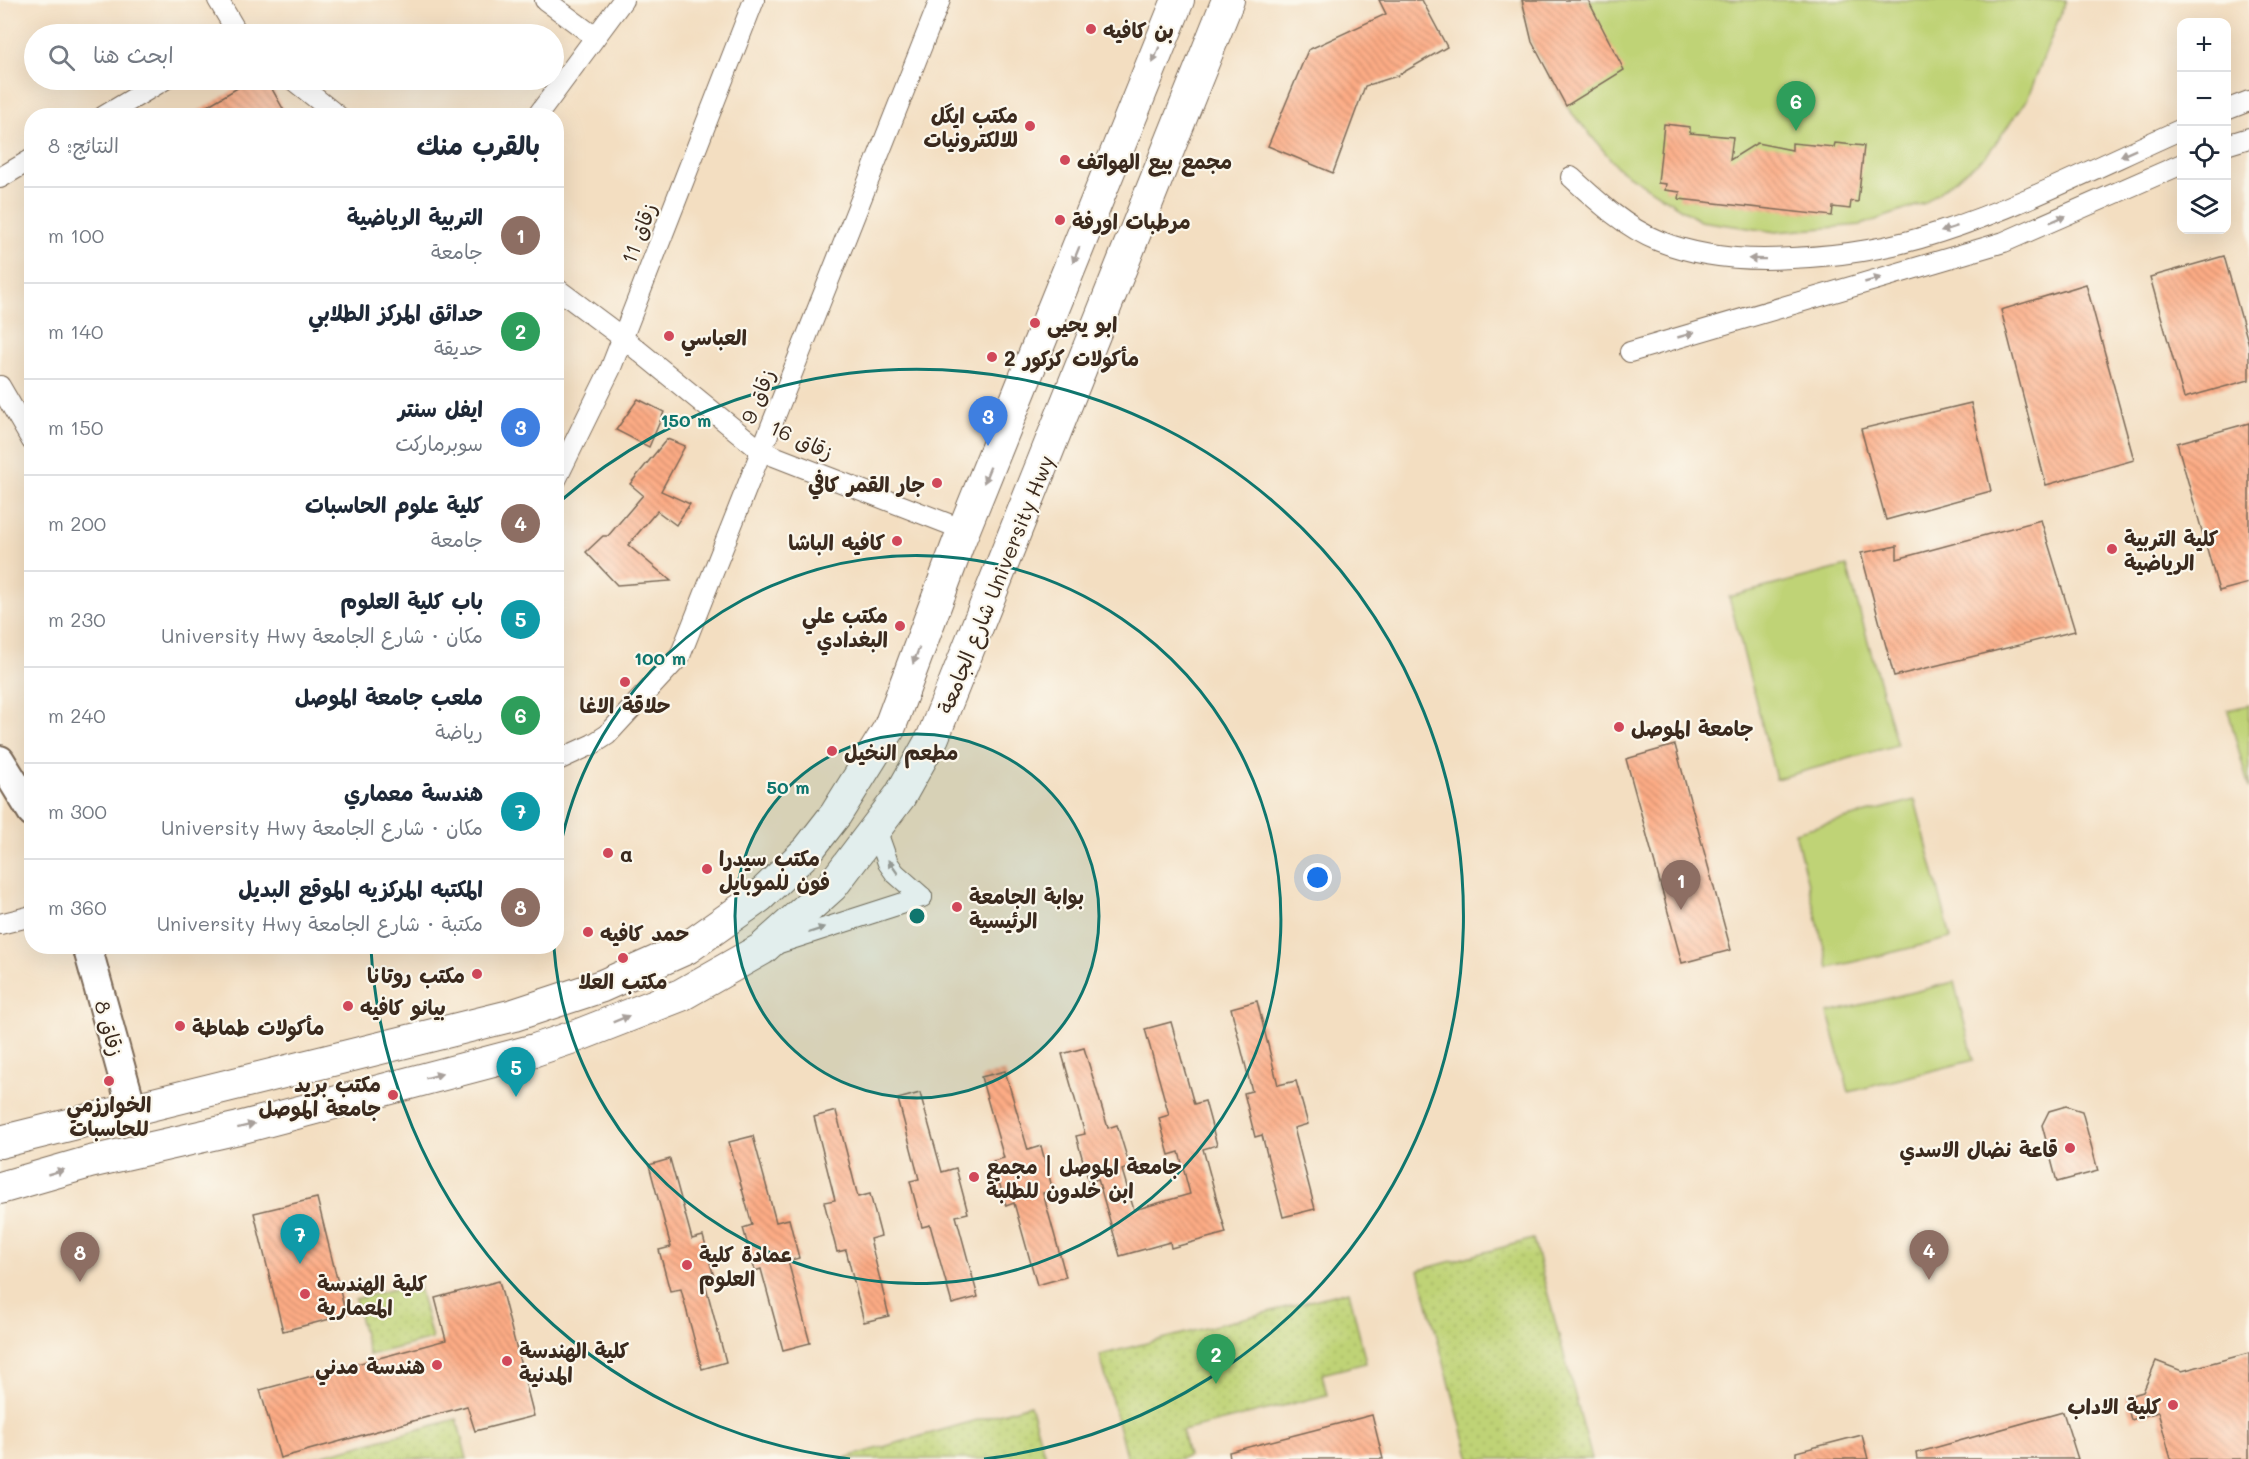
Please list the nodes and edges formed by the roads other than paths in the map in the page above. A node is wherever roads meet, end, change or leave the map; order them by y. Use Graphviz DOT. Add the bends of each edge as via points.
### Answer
graph roads {
  1 [pos="218,0"];
  2 [pos="545,0"];
  3 [pos="623,0"];
  4 [pos="754,0"];
  5 [pos="940,0"];
  6 [pos="1227,0"];
  7 [pos="1174,10"];
  8 [pos="232,24"];
  9 [pos="595,37"];
  10 [pos="1214,39"];
  11 [pos="564,79"];
  12 [pos="147,90"];
  13 [pos="306,90"];
  14 [pos="556,90"];
  15 [pos="2249,101"];
  16 [pos="117,108"];
  17 [pos="328,108"];
  18 [pos="543,108"];
  19 [pos="2231,108"];
  20 [pos="2177,131"];
  21 [pos="2249,138"];
  22 [pos="2231,143"];
  23 [pos="24,164"];
  24 [pos="2177,166"];
  25 [pos="1571,177"];
  26 [pos="0,178"];
  27 [pos="564,294"];
  28 [pos="623,338"];
  29 [pos="1630,352"];
  30 [pos="0,386"];
  31 [pos="24,427"];
  32 [pos="761,451"];
  33 [pos="564,464"];
  34 [pos="964,531"];
  35 [pos="564,758"];
  36 [pos="0,760"];
  37 [pos="24,799"];
  38 [pos="876,829"];
  39 [pos="24,918"];
  40 [pos="0,924"];
  41 [pos="762,949"];
  42 [pos="89,954"];
  43 [pos="132,1109"];
  44 [pos="0,1142"];
  45 [pos="0,1188"];
  1 -- 8 [label="street"];
  2 -- 9 [label="street"];
  3 -- 9 [label="street"];
  4 -- 28 [label="street, زقاق 11"];
  5 -- 32 [label="street, زقاق 9"];
  6 -- 10 [label="main road, شارع الجامعة University Hwy"];
  7 -- 10 [label="main road"];
  7 -- 34 [label="main road, one-way"];
  9 -- 11 [label="street"];
  10 -- 38 [label="main road, شارع الجامعة University Hwy" via="933,737 900,796"];
  12 -- 16 [label="street"];
  13 -- 17 [label="street"];
  14 -- 18 [label="street"];
  15 -- 19 [label="street"];
  20 -- 25 [label="street, one-way" via="1958,226 1894,245 1810,257 1729,259 1658,241 1598,202"];
  21 -- 22 [label="street"];
  23 -- 26 [label="street"];
  29 -- 24 [label="street, one-way" via="2004,242"];
  27 -- 28 [label="street, زقاق 16"];
  28 -- 32 [label="street, زقاق 16"];
  28 -- 33 [label="street, زقاق 11"];
  30 -- 31 [label="street"];
  32 -- 34 [label="street, زقاق 16"];
  32 -- 35 [label="street, زقاق 9" via="680,656 607,735"];
  34 -- 43 [label="main road, one-way" via="889,729 836,814 808,850 740,912 687,948 602,986 514,1015"];
  36 -- 37 [label="street"];
  38 -- 41 [label="main road, شارع الجامعة University Hwy" via="832,886"];
  41 -- 38 [label="street, one-way" via="922,897 895,873"];
  39 -- 40 [label="street"];
  45 -- 41 [label="main road, شارع الجامعة University Hwy, one-way" via="535,1050 681,995"];
  42 -- 43 [label="street, زقاق 8"];
  43 -- 44 [label="main road"];
}
